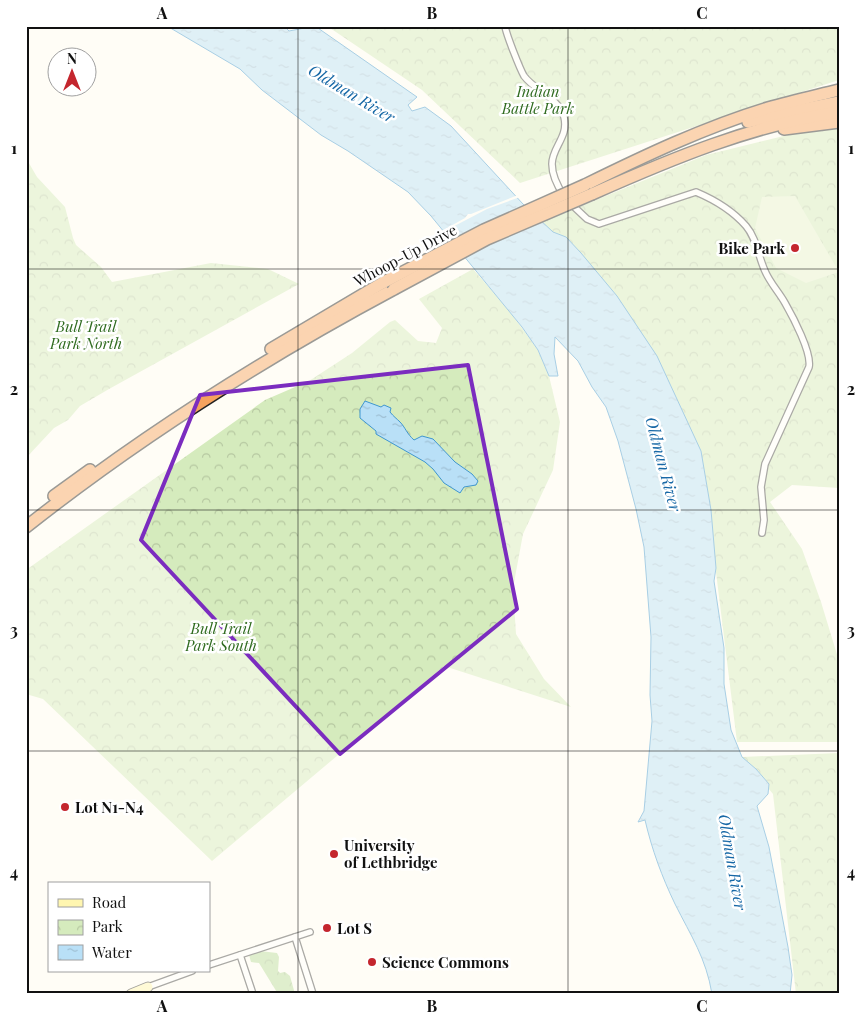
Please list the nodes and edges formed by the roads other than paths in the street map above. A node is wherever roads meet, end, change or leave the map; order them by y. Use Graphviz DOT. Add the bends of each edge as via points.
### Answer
graph roads {
  1 [pos="505,26"];
  2 [pos="839,90"];
  3 [pos="839,102"];
  4 [pos="839,112"];
  5 [pos="839,122"];
  6 [pos="740,135"];
  7 [pos="588,189"];
  8 [pos="26,517"];
  9 [pos="26,527"];
  10 [pos="762,533"];
  11 [pos="310,932"];
  12 [pos="295,937"];
  13 [pos="240,955"];
  14 [pos="210,965"];
  15 [pos="189,972"];
  16 [pos="148,987"];
  17 [pos="131,994"];
  18 [pos="253,994"];
  19 [pos="313,994"];
  1 -- 10 [label="street" via="524,76 562,113 564,134 553,157 552,169 565,198 580,213 594,223 605,223 696,192 731,211 755,241 764,270 785,302 809,354 809,367 765,464 761,487"];
  2 -- 7 [label="highway" via="742,117 654,152"];
  3 -- 7 [label="highway, Whoop-Up Drive" via="736,126"];
  4 -- 6 [label="highway, Whoop-Up Drive"];
  5 -- 6 [label="highway"];
  6 -- 7 [label="highway, Whoop-Up Drive"];
  7 -- 8 [label="highway, Whoop-Up Drive, bridge" via="484,230 384,282 225,377 116,450"];
  7 -- 9 [label="highway, Whoop-Up Drive, bridge" via="394,289 221,388 120,456"];
  11 -- 12 [label="street"];
  12 -- 13 [label="street"];
  12 -- 19 [label="street"];
  13 -- 14 [label="street"];
  13 -- 18 [label="street"];
  15 -- 16 [label="street"];
  16 -- 17 [label="street"];
}
